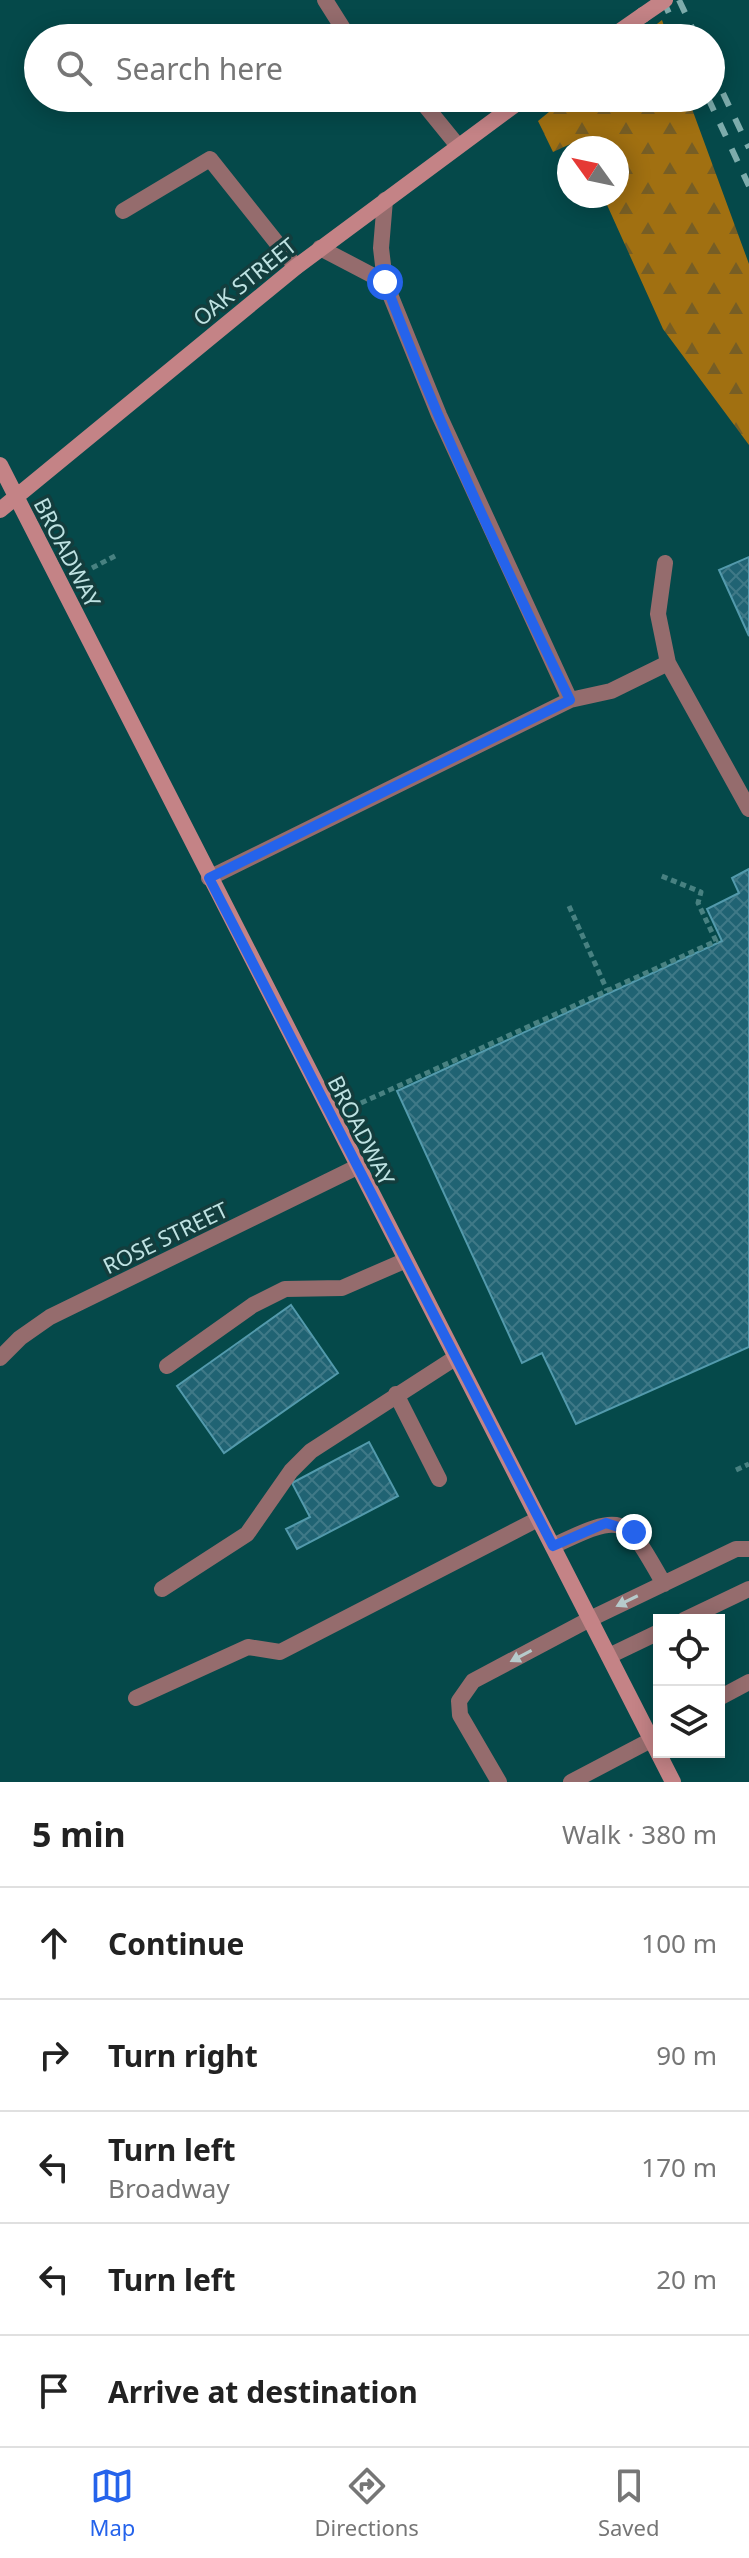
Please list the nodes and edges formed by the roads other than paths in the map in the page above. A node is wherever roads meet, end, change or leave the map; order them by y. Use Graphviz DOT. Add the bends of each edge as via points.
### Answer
graph roads {
  1 [pos="325,0"];
  2 [pos="665,0"];
  3 [pos="340,24"];
  4 [pos="630,24"];
  5 [pos="430,112"];
  6 [pos="505,112"];
  7 [pos="458,146"];
  8 [pos="385,200"];
  9 [pos="123,211"];
  10 [pos="320,248"];
  11 [pos="296,267"];
  12 [pos="385,282"];
  13 [pos="0,465"];
  14 [pos="14,496"];
  15 [pos="0,510"];
  16 [pos="665,563"];
  17 [pos="668,663"];
  18 [pos="570,700"];
  19 [pos="749,809"];
  20 [pos="209,878"];
  21 [pos="357,1167"];
  22 [pos="404,1261"];
  23 [pos="0,1358"];
  24 [pos="455,1358"];
  25 [pos="167,1366"];
  26 [pos="396,1394"];
  27 [pos="439,1479"];
  28 [pos="538,1519"];
  29 [pos="553,1546"];
  30 [pos="749,1549"];
  31 [pos="664,1584"];
  32 [pos="162,1589"];
  33 [pos="749,1589"];
  34 [pos="697,1614"];
  35 [pos="590,1619"];
  36 [pos="653,1635"];
  37 [pos="609,1656"];
  38 [pos="749,1682"];
  39 [pos="725,1695"];
  40 [pos="136,1698"];
  41 [pos="651,1740"];
  42 [pos="499,1782"];
  43 [pos="571,1782"];
  44 [pos="673,1782"];
  1 -- 3 [label="street"];
  2 -- 4 [label="street, bridge"];
  5 -- 7 [label="street"];
  6 -- 7 [label="street, OAK STREET"];
  7 -- 8 [label="street, OAK STREET"];
  8 -- 10 [label="street, OAK STREET"];
  8 -- 12 [label="street"];
  9 -- 11 [label="street" via="210,159"];
  10 -- 11 [label="street, OAK STREET"];
  10 -- 12 [label="street"];
  11 -- 14 [label="street, OAK STREET"];
  12 -- 18 [label="street" via="514,585"];
  13 -- 14 [label="street, BROADWAY"];
  14 -- 15 [label="street, OAK STREET"];
  14 -- 20 [label="street, BROADWAY"];
  16 -- 17 [label="street" via="658,614"];
  17 -- 18 [label="street" via="611,691"];
  17 -- 19 [label="street"];
  18 -- 20 [label="street"];
  20 -- 21 [label="street, BROADWAY"];
  21 -- 22 [label="street, BROADWAY"];
  21 -- 23 [label="street, ROSE STREET" via="50,1317"];
  22 -- 24 [label="street, BROADWAY"];
  22 -- 25 [label="street" via="342,1288 285,1289 253,1305"];
  24 -- 26 [label="street"];
  24 -- 28 [label="street, BROADWAY"];
  26 -- 27 [label="street"];
  26 -- 32 [label="street" via="311,1451 247,1534"];
  28 -- 29 [label="street, BROADWAY"];
  28 -- 40 [label="street" via="280,1652 248,1647"];
  29 -- 31 [label="street" via="606,1523 623,1526 634,1532"];
  29 -- 35 [label="street, BROADWAY"];
  30 -- 31 [label="street" via="736,1549"];
  31 -- 35 [label="street, one-way"];
  33 -- 34 [label="street"];
  35 -- 37 [label="street, BROADWAY"];
  35 -- 42 [label="street, one-way" via="473,1681 463,1692 460,1715"];
  36 -- 37 [label="street"];
  37 -- 41 [label="street, BROADWAY"];
  38 -- 39 [label="street"];
  41 -- 43 [label="street"];
  41 -- 44 [label="street, BROADWAY"];
}
